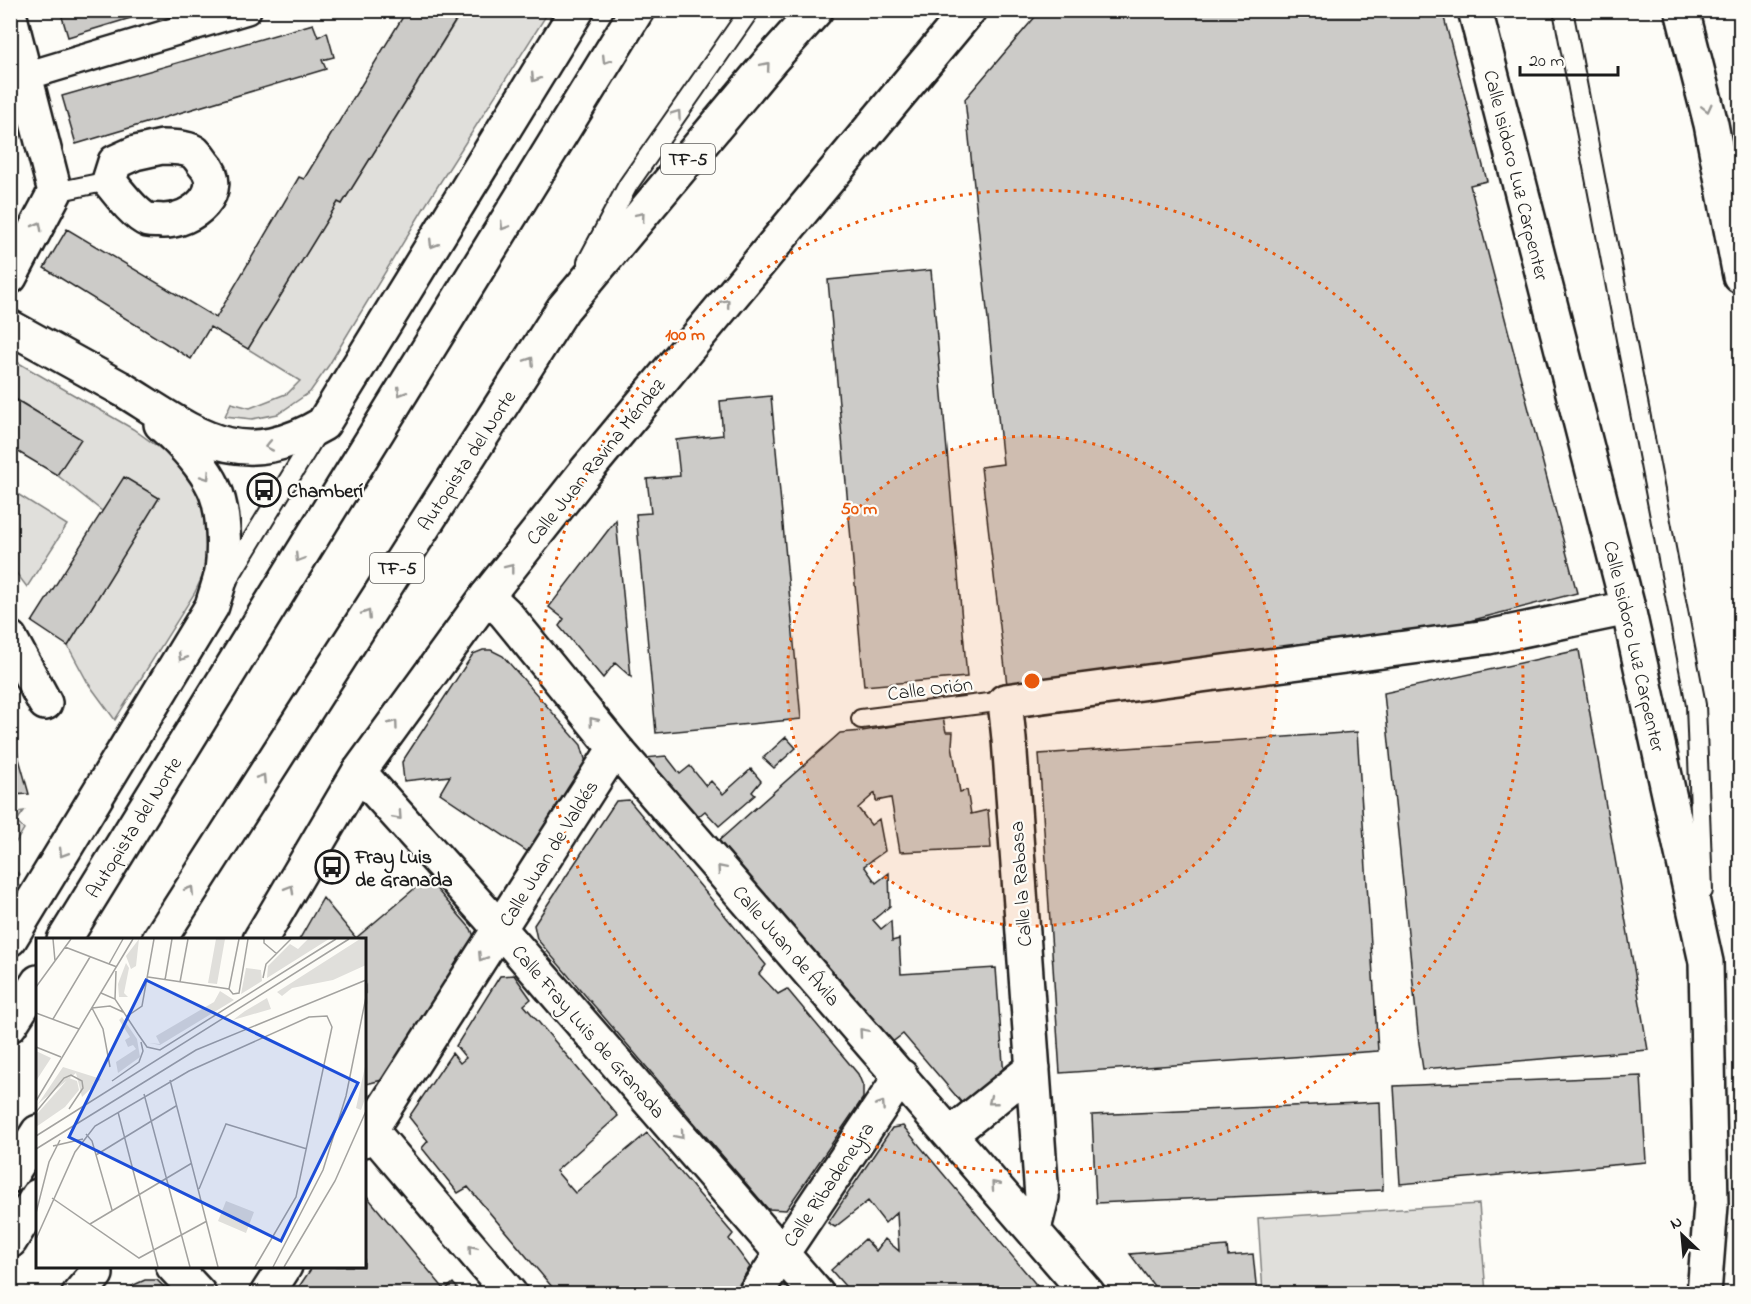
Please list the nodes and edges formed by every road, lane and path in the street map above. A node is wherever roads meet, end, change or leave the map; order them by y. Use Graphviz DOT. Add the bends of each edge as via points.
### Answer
graph roads {
  1 [pos="247,10"];
  2 [pos="577,10"];
  3 [pos="637,10"];
  4 [pos="750,10"];
  5 [pos="816,10"];
  6 [pos="969,10"];
  7 [pos="1475,10"];
  8 [pos="1563,10"];
  9 [pos="1682,10"];
  10 [pos="10,17"];
  11 [pos="26,76"];
  12 [pos="109,181"];
  13 [pos="55,192"];
  14 [pos="1740,276"];
  15 [pos="10,278"];
  16 [pos="563,309"];
  17 [pos="10,327"];
  18 [pos="122,389"];
  19 [pos="322,424"];
  20 [pos="487,596"];
  21 [pos="212,606"];
  22 [pos="1628,608"];
  23 [pos="10,638"];
  24 [pos="1005,701"];
  25 [pos="45,703"];
  26 [pos="861,719"];
  27 [pos="615,748"];
  28 [pos="126,750"];
  29 [pos="359,772"];
  30 [pos="500,929"];
  31 [pos="63,938"];
  32 [pos="64,938"];
  33 [pos="160,938"];
  34 [pos="261,938"];
  35 [pos="10,939"];
  36 [pos="1706,962"];
  37 [pos="36,985"];
  38 [pos="10,1025"];
  39 [pos="1033,1068"];
  40 [pos="901,1076"];
  41 [pos="367,1131"];
  42 [pos="951,1134"];
  43 [pos="36,1135"];
  44 [pos="10,1176"];
  45 [pos="36,1199"];
  46 [pos="1034,1229"];
  47 [pos="10,1241"];
  48 [pos="782,1253"];
  49 [pos="175,1268"];
  50 [pos="284,1268"];
  51 [pos="199,1293"];
  52 [pos="267,1293"];
  53 [pos="510,1293"];
  54 [pos="755,1293"];
  55 [pos="817,1293"];
  56 [pos="1088,1293"];
  57 [pos="1704,1293"];
  1 -- 11 [label="street"];
  2 -- 19 [label="main road, one-way"];
  3 -- 32 [label="main road, Autopista del Norte, one-way"];
  16 -- 4 [label="lane, one-way" via="628,185"];
  16 -- 5 [label="main road, Autopista del Norte / TF-5, one-way"];
  20 -- 6 [label="main road, Calle Juan Ravina Méndez, one-way" via="593,462"];
  7 -- 22 [label="main road, Calle Isidoro Luz Carpenter"];
  8 -- 36 [label="lane" via="1695,705"];
  9 -- 14 [label="main road, one-way" via="1711,124"];
  10 -- 11 [label="main road"];
  11 -- 13 [label="main road"];
  12 -- 13 [label="lane"];
  15 -- 13 [label="main road, one-way"];
  33 -- 16 [label="main road, Autopista del Norte / TF-5, one-way"];
  17 -- 18 [label="main road"];
  19 -- 18 [label="main road, one-way" via="278,444 256,448 228,446 177,423"];
  18 -- 21 [label="main road, one-way" via="182,444 214,488 221,509 222,570"];
  19 -- 21 [label="lane"];
  27 -- 20 [label="main road, Calle Juan de Ávila, one-way"];
  29 -- 20 [label="main road, Calle Juan Ravina Méndez, one-way"];
  21 -- 28 [label="main road, one-way"];
  22 -- 24 [label="main road" via="1488,637"];
  22 -- 36 [label="main road, Calle Isidoro Luz Carpenter"];
  23 -- 25 [label="main road"];
  24 -- 26 [label="lane, Calle Orión"];
  24 -- 39 [label="main road, Calle la Rabasa"];
  27 -- 30 [label="main road, Calle Juan de Valdés"];
  40 -- 27 [label="main road, Calle Juan de Ávila, one-way"];
  28 -- 31 [label="main road"];
  28 -- 35 [label="main road, one-way"];
  29 -- 30 [label="main road, Calle Fray Luis de Granada, one-way"];
  34 -- 29 [label="main road, Calle Juan Ravina Méndez, one-way"];
  30 -- 41 [label="main road, Calle Juan de Valdés, one-way"];
  30 -- 48 [label="main road, Calle Fray Luis de Granada, one-way"];
  36 -- 57 [label="main road, Calle Isidoro Luz Carpenter" via="1711,1205"];
  37 -- 38 [label="main road"];
  39 -- 42 [label="main road, one-way"];
  39 -- 46 [label="main road, Calle la Rabasa" via="1042,1197"];
  40 -- 42 [label="main road, Calle Juan de Ávila"];
  48 -- 40 [label="main road, Calle Ribadeneyra, one-way"];
  53 -- 41 [label="main road, one-way"];
  46 -- 42 [label="main road, Calle Juan de Ávila, one-way"];
  43 -- 44 [label="main road"];
  45 -- 47 [label="main road"];
  46 -- 56 [label="main road, Calle Juan de Ávila"];
  48 -- 54 [label="main road, Calle Ribadeneyra"];
  48 -- 55 [label="main road, Calle Fray Luis de Granada"];
  49 -- 51 [label="main road"];
  50 -- 52 [label="main road"];
}
